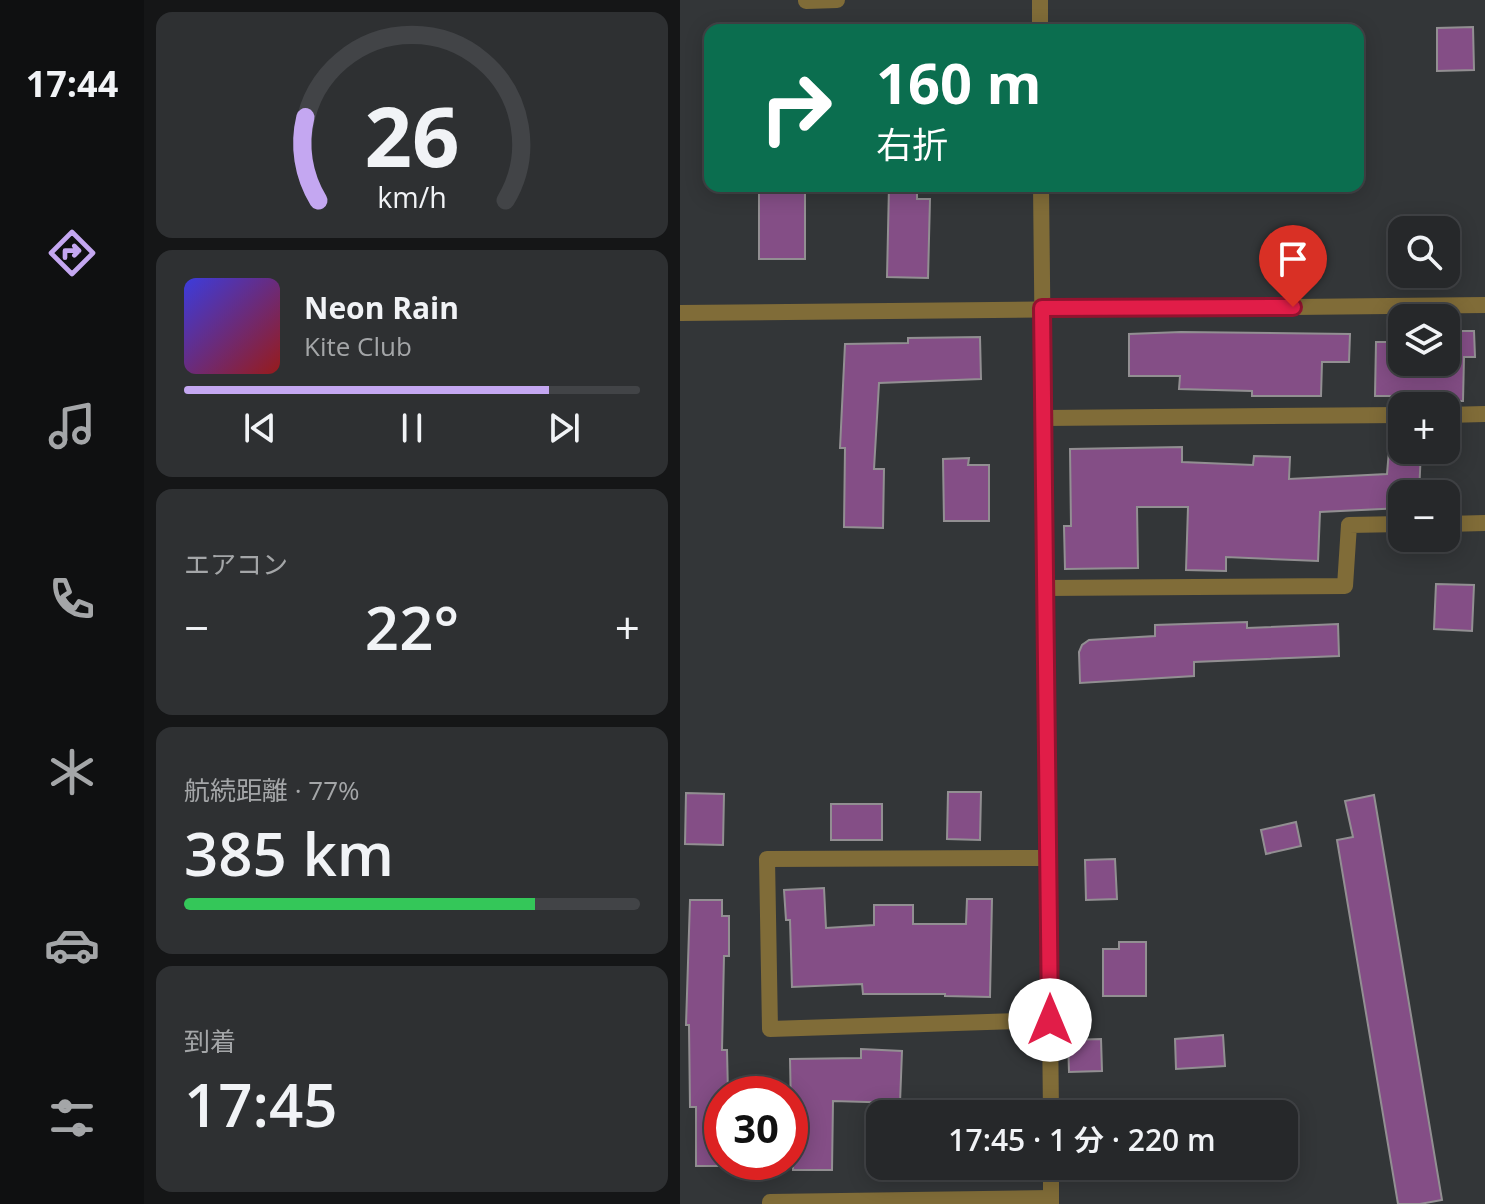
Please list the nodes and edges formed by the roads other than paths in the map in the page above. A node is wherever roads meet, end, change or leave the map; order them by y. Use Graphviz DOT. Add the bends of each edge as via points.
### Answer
graph roads {
  1 [pos="837,0"];
  2 [pos="1040,0"];
  3 [pos="806,1"];
  4 [pos="1040,24"];
  5 [pos="1041,192"];
  6 [pos="1485,305"];
  7 [pos="1042,308"];
  8 [pos="680,313"];
  9 [pos="1485,414"];
  10 [pos="1388,415"];
  11 [pos="1460,415"];
  12 [pos="1044,418"];
  13 [pos="1485,523"];
  14 [pos="1388,524"];
  15 [pos="1460,524"];
  16 [pos="1044,588"];
  17 [pos="1049,858"];
  18 [pos="1050,1020"];
  19 [pos="1051,1100"];
  20 [pos="1051,1180"];
  21 [pos="1051,1201"];
  22 [pos="770,1204"];
  1 -- 3 [label="street"];
  2 -- 4 [label="street"];
  5 -- 7 [label="street"];
  6 -- 7 [label="street"];
  7 -- 8 [label="street"];
  7 -- 12 [label="street"];
  9 -- 11 [label="street"];
  10 -- 12 [label="street"];
  12 -- 16 [label="street"];
  13 -- 15 [label="street"];
  14 -- 16 [label="street" via="1349,525 1345,586"];
  16 -- 17 [label="street"];
  17 -- 18 [label="street"];
  17 -- 18 [label="street" via="767,859 770,1029"];
  18 -- 19 [label="street"];
  20 -- 21 [label="street"];
  21 -- 22 [label="street"];
}
